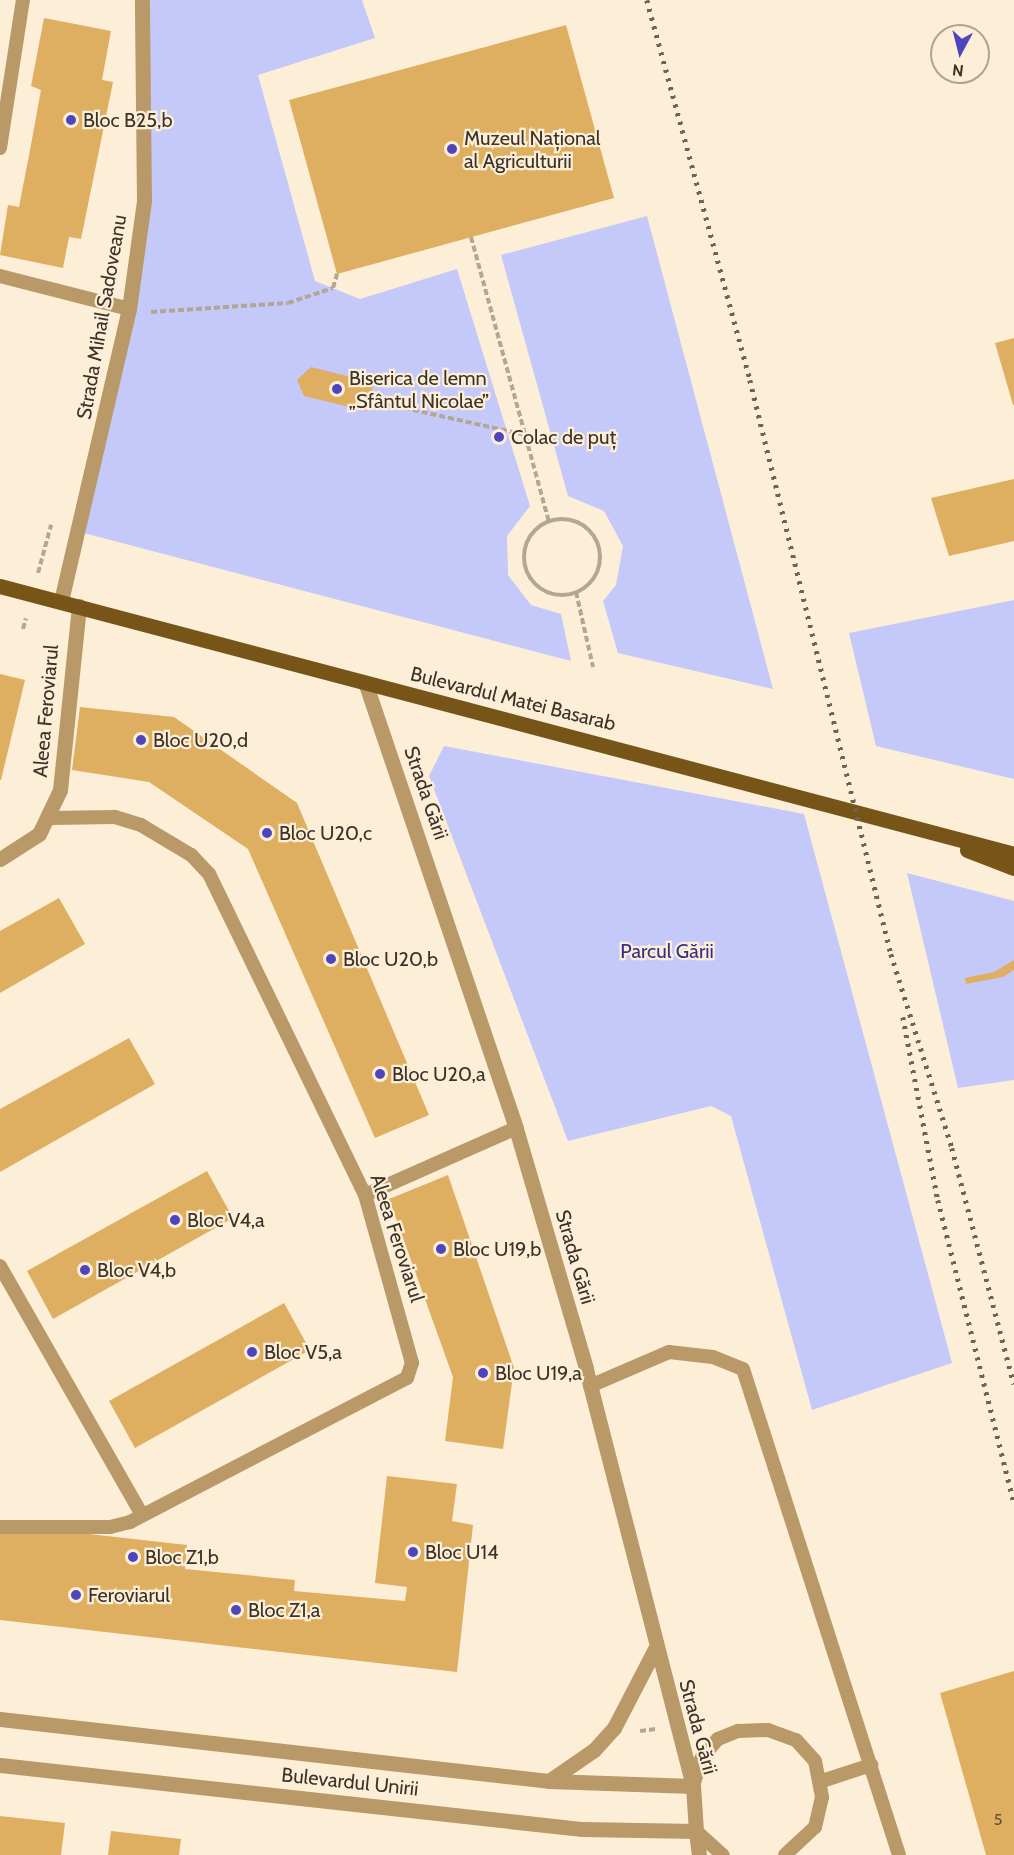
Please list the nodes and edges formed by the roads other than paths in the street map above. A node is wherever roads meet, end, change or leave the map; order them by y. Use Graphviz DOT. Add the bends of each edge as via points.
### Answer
graph roads {
  1 [pos="23,0"];
  2 [pos="142,0"];
  3 [pos="0,148"];
  4 [pos="0,276"];
  5 [pos="129,309"];
  6 [pos="0,586"];
  7 [pos="61,601"];
  8 [pos="79,606"];
  9 [pos="365,683"];
  10 [pos="51,818"];
  11 [pos="882,819"];
  12 [pos="1014,854"];
  13 [pos="0,859"];
  14 [pos="1014,868"];
  15 [pos="516,1128"];
  16 [pos="365,1195"];
  17 [pos="0,1266"];
  18 [pos="590,1386"];
  19 [pos="142,1515"];
  20 [pos="0,1527"];
  21 [pos="655,1648"];
  22 [pos="0,1719"];
  23 [pos="871,1764"];
  24 [pos="0,1765"];
  25 [pos="549,1780"];
  26 [pos="822,1781"];
  27 [pos="693,1786"];
  28 [pos="696,1831"];
  29 [pos="699,1855"];
  30 [pos="723,1855"];
  31 [pos="785,1855"];
  32 [pos="899,1855"];
  1 -- 3 [label="lane"];
  2 -- 5 [label="street, Strada Mihail Sadoveanu" via="144,201"];
  4 -- 5 [label="lane"];
  5 -- 7 [label="street, Strada Mihail Sadoveanu"];
  6 -- 7 [label="main road, Bulevardul Matei Basarab"];
  7 -- 8 [label="main road, Bulevardul Matei Basarab"];
  8 -- 9 [label="main road, Bulevardul Matei Basarab"];
  8 -- 10 [label="street, Aleea Feroviarul" via="64,771"];
  9 -- 11 [label="main road, Bulevardul Matei Basarab"];
  9 -- 15 [label="street, Strada Gării"];
  10 -- 13 [label="street, Aleea Feroviarul" via="39,834"];
  10 -- 16 [label="lane, Aleea Feroviarul" via="114,817 141,825 183,850 209,874"];
  11 -- 12 [label="main road, Bulevardul Matei Basarab"];
  11 -- 14 [label="main road"];
  15 -- 16 [label="lane"];
  15 -- 18 [label="street, Strada Gării"];
  16 -- 19 [label="lane, Aleea Feroviarul" via="410,1351 407,1378"];
  17 -- 19 [label="lane"];
  18 -- 21 [label="street, Strada Gării"];
  18 -- 23 [label="lane" via="669,1352 713,1357 743,1369"];
  19 -- 20 [label="lane, Aleea Feroviarul" via="110,1527"];
  21 -- 25 [label="street" via="614,1728 594,1750"];
  21 -- 27 [label="street, Strada Gării"];
  22 -- 25 [label="street, Bulevardul Unirii"];
  23 -- 26 [label="lane"];
  23 -- 32 [label="lane"];
  24 -- 28 [label="street, Bulevardul Unirii" via="582,1829"];
  25 -- 27 [label="street, Bulevardul Unirii"];
  26 -- 27 [label="lane" via="815,1761 796,1740 768,1730 738,1731 718,1739 701,1759"];
  26 -- 31 [label="lane" via="815,1827"];
  27 -- 28 [label="street, Strada Gării"];
  28 -- 29 [label="street, Strada Gării"];
  28 -- 30 [label="lane"];
}
